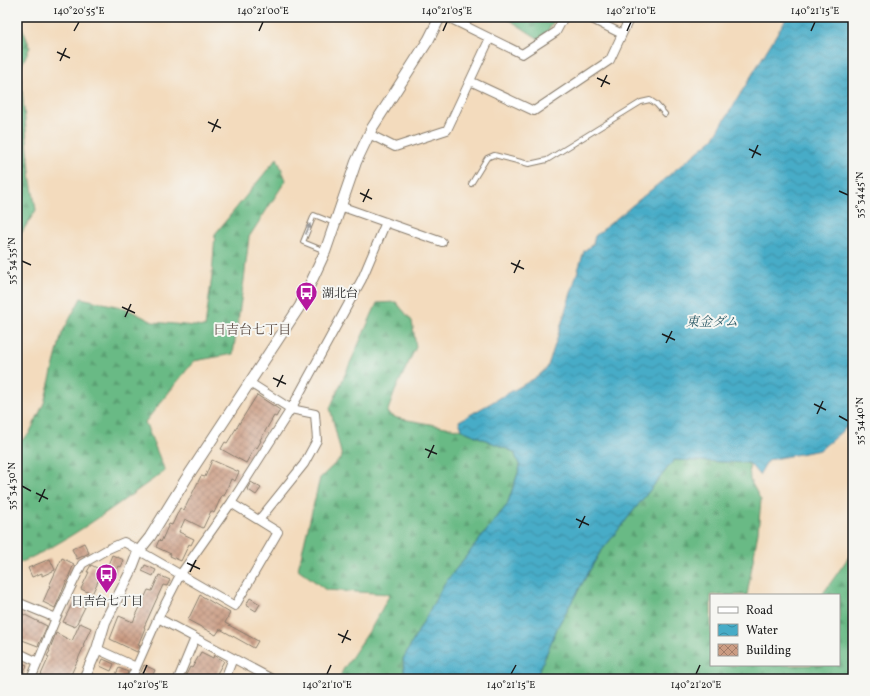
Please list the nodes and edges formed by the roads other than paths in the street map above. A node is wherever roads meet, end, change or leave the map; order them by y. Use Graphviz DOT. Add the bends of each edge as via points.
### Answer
graph roads {
  1 [pos="440,17"];
  2 [pos="447,17"];
  3 [pos="564,17"];
  4 [pos="588,17"];
  5 [pos="630,17"];
  6 [pos="622,34"];
  7 [pos="490,38"];
  8 [pos="470,81"];
  9 [pos="665,114"];
  10 [pos="369,134"];
  11 [pos="471,184"];
  12 [pos="340,206"];
  13 [pos="386,222"];
  14 [pos="334,223"];
  15 [pos="442,242"];
  16 [pos="325,252"];
  17 [pos="250,383"];
  18 [pos="291,409"];
  19 [pos="232,503"];
  20 [pos="259,520"];
  21 [pos="138,552"];
  22 [pos="180,575"];
  23 [pos="17,602"];
  24 [pos="56,618"];
  25 [pos="158,618"];
  26 [pos="195,638"];
  27 [pos="97,649"];
  28 [pos="17,652"];
  29 [pos="233,658"];
  30 [pos="38,662"];
  31 [pos="136,666"];
  32 [pos="31,679"];
  33 [pos="84,679"];
  34 [pos="131,679"];
  35 [pos="178,679"];
  36 [pos="225,679"];
  37 [pos="272,679"];
  1 -- 10 [label="street" via="429,39"];
  2 -- 7 [label="street"];
  3 -- 7 [label="street" via="556,32 522,54"];
  4 -- 6 [label="street"];
  5 -- 6 [label="street"];
  6 -- 8 [label="street" via="610,60 534,111"];
  7 -- 8 [label="street"];
  8 -- 10 [label="street" via="447,130 395,147"];
  9 -- 11 [label="lane" via="650,100 641,102 547,160 529,164 494,155 487,158"];
  10 -- 12 [label="street"];
  12 -- 13 [label="street"];
  12 -- 14 [label="street"];
  13 -- 15 [label="street"];
  13 -- 18 [label="street" via="362,279"];
  14 -- 16 [label="street"];
  16 -- 14 [label="lane, one-way" via="303,242 314,214"];
  16 -- 17 [label="street" via="300,306"];
  17 -- 18 [label="street"];
  17 -- 21 [label="street"];
  18 -- 19 [label="street"];
  18 -- 20 [label="street" via="315,414 317,440 304,464"];
  19 -- 20 [label="street"];
  19 -- 22 [label="street"];
  20 -- 22 [label="street" via="278,532 234,606"];
  21 -- 22 [label="street"];
  21 -- 24 [label="street" via="124,542 82,564"];
  21 -- 27 [label="street" via="105,622"];
  22 -- 25 [label="street"];
  23 -- 24 [label="street"];
  24 -- 30 [label="street"];
  25 -- 26 [label="street"];
  25 -- 31 [label="street"];
  26 -- 29 [label="street"];
  26 -- 35 [label="street"];
  27 -- 31 [label="street"];
  27 -- 33 [label="street"];
  28 -- 30 [label="street"];
  29 -- 36 [label="street"];
  29 -- 37 [label="street"];
  30 -- 32 [label="street"];
  31 -- 34 [label="street"];
}
